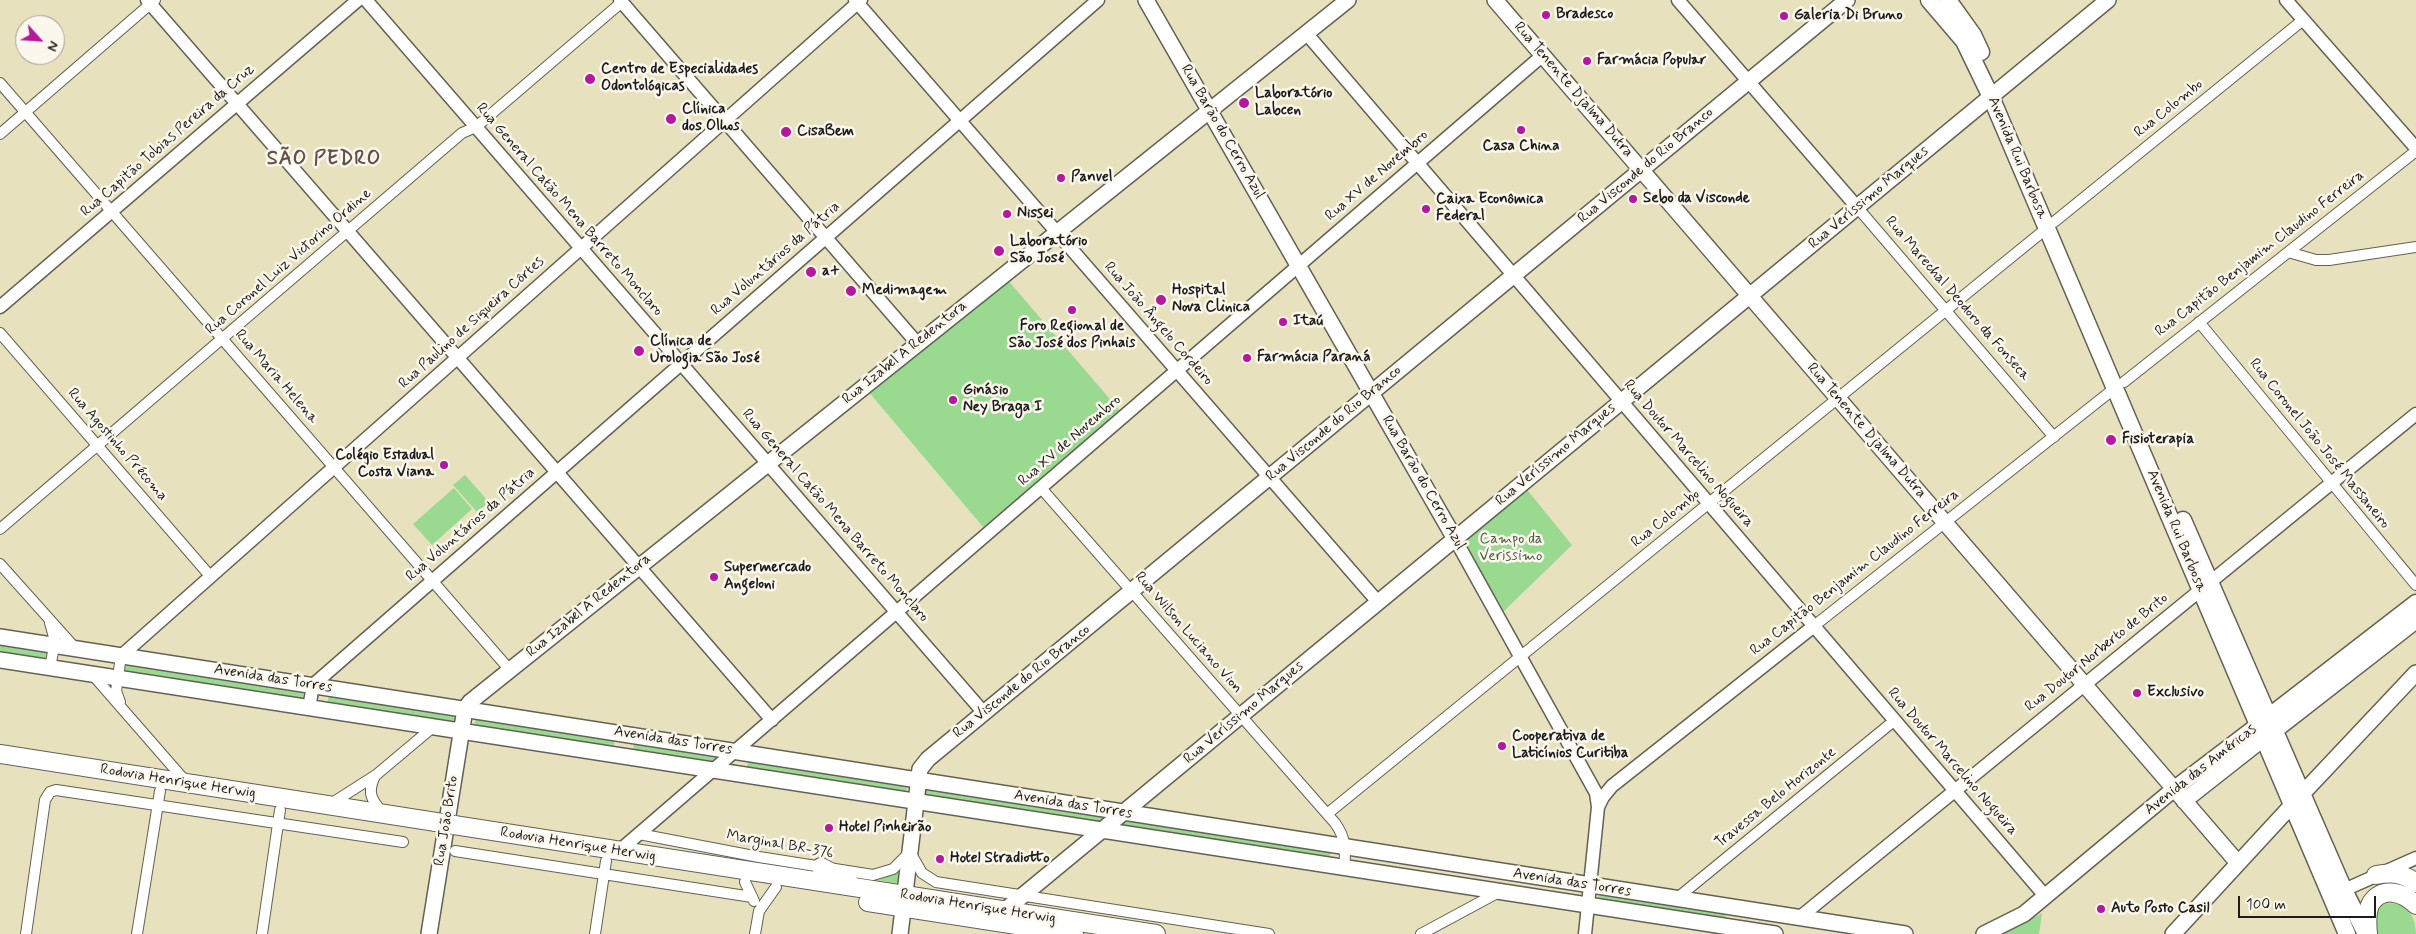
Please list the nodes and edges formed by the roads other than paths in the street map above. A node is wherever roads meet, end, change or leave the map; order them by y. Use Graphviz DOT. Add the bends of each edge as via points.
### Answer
graph roads {
  1 [pos="358,0"];
  2 [pos="366,0"];
  3 [pos="1098,0"];
  4 [pos="1146,0"];
  5 [pos="1348,0"];
  6 [pos="1495,0"];
  7 [pos="1678,0"];
  8 [pos="1847,0"];
  9 [pos="1929,0"];
  10 [pos="1948,0"];
  11 [pos="2108,0"];
  12 [pos="2286,0"];
  13 [pos="151,1"];
  14 [pos="621,1"];
  15 [pos="858,1"];
  16 [pos="2303,20"];
  17 [pos="1306,33"];
  18 [pos="1543,55"];
  19 [pos="0,82"];
  20 [pos="1749,82"];
  21 [pos="1994,94"];
  22 [pos="237,104"];
  23 [pos="1210,110"];
  24 [pos="26,112"];
  25 [pos="725,121"];
  26 [pos="960,121"];
  27 [pos="476,126"];
  28 [pos="0,134"];
  29 [pos="2416,149"];
  30 [pos="1418,163"];
  31 [pos="1642,170"];
  32 [pos="1857,207"];
  33 [pos="112,211"];
  34 [pos="2051,225"];
  35 [pos="348,231"];
  36 [pos="1057,232"];
  37 [pos="826,238"];
  38 [pos="2416,247"];
  39 [pos="581,248"];
  40 [pos="2288,252"];
  41 [pos="1298,266"];
  42 [pos="1514,276"];
  43 [pos="1750,296"];
  44 [pos="0,307"];
  45 [pos="1946,311"];
  46 [pos="2199,322"];
  47 [pos="0,333"];
  48 [pos="222,339"];
  49 [pos="917,343"];
  50 [pos="458,358"];
  51 [pos="681,364"];
  52 [pos="1177,371"];
  53 [pos="2119,385"];
  54 [pos="1371,394"];
  55 [pos="1838,398"];
  56 [pos="1622,401"];
  57 [pos="2416,414"];
  58 [pos="2054,436"];
  59 [pos="98,446"];
  60 [pos="767,463"];
  61 [pos="334,467"];
  62 [pos="557,472"];
  63 [pos="1270,477"];
  64 [pos="2332,483"];
  65 [pos="1041,488"];
  66 [pos="1709,504"];
  67 [pos="1945,523"];
  68 [pos="0,529"];
  69 [pos="1455,539"];
  70 [pos="0,564"];
  71 [pos="638,566"];
  72 [pos="211,577"];
  73 [pos="432,580"];
  74 [pos="2416,585"];
  75 [pos="2206,586"];
  76 [pos="1132,591"];
  77 [pos="1378,602"];
  78 [pos="2416,603"];
  79 [pos="897,612"];
  80 [pos="2416,620"];
  81 [pos="50,622"];
  82 [pos="1814,626"];
  83 [pos="0,637"];
  84 [pos="140,640"];
  85 [pos="54,645"];
  86 [pos="76,649"];
  87 [pos="121,656"];
  88 [pos="1521,656"];
  89 [pos="0,660"];
  90 [pos="148,660"];
  91 [pos="50,668"];
  92 [pos="509,669"];
  93 [pos="2416,673"];
  94 [pos="92,674"];
  95 [pos="118,678"];
  96 [pos="497,680"];
  97 [pos="313,685"];
  98 [pos="2084,685"];
  99 [pos="309,708"];
  100 [pos="465,709"];
  101 [pos="124,710"];
  102 [pos="984,713"];
  103 [pos="502,714"];
  104 [pos="1240,716"];
  105 [pos="772,720"];
  106 [pos="1895,720"];
  107 [pos="432,728"];
  108 [pos="2266,728"];
  109 [pos="461,732"];
  110 [pos="623,734"];
  111 [pos="735,751"];
  112 [pos="0,754"];
  113 [pos="619,756"];
  114 [pos="0,766"];
  115 [pos="712,771"];
  116 [pos="376,775"];
  117 [pos="1589,778"];
  118 [pos="919,780"];
  119 [pos="188,783"];
  120 [pos="1616,784"];
  121 [pos="1955,790"];
  122 [pos="2179,795"];
  123 [pos="158,797"];
  124 [pos="2297,800"];
  125 [pos="916,802"];
  126 [pos="328,806"];
  127 [pos="1597,809"];
  128 [pos="1123,813"];
  129 [pos="383,814"];
  130 [pos="1327,814"];
  131 [pos="280,816"];
  132 [pos="435,828"];
  133 [pos="1101,830"];
  134 [pos="639,834"];
  135 [pos="403,842"];
  136 [pos="1346,848"];
  137 [pos="910,852"];
  138 [pos="2416,858"];
  139 [pos="610,862"];
  140 [pos="2238,863"];
  141 [pos="821,867"];
  142 [pos="1344,868"];
  143 [pos="2376,875"];
  144 [pos="2416,883"];
  145 [pos="1590,886"];
  146 [pos="776,888"];
  147 [pos="860,888"];
  148 [pos="748,890"];
  149 [pos="2344,890"];
  150 [pos="1499,892"];
  151 [pos="1022,896"];
  152 [pos="2046,897"];
  153 [pos="1676,899"];
  154 [pos="1588,905"];
  155 [pos="2416,905"];
  156 [pos="1733,908"];
  157 [pos="1004,910"];
  158 [pos="759,911"];
  159 [pos="899,912"];
  160 [pos="1799,918"];
  161 [pos="1725,929"];
  162 [pos="1050,932"];
  163 [pos="26,934"];
  164 [pos="137,934"];
  165 [pos="262,934"];
  166 [pos="429,934"];
  167 [pos="595,934"];
  168 [pos="755,934"];
  169 [pos="1074,934"];
  170 [pos="1156,934"];
  171 [pos="1269,934"];
  172 [pos="1421,934"];
  173 [pos="1585,934"];
  174 [pos="1776,934"];
  175 [pos="1905,934"];
  176 [pos="1984,934"];
  177 [pos="2173,934"];
  178 [pos="2348,934"];
  179 [pos="2367,934"];
  1 -- 22 [label="street, Rua Capitão Tobias Pereira da Cruz"];
  2 -- 27 [label="street, Rua General Catão Mena Barreto Monclaro"];
  3 -- 26 [label="street, Rua Voluntários da Pátria"];
  4 -- 23 [label="main road, Rua Barão do Cerro Azul"];
  5 -- 17 [label="main road, Rua Izabel A Redentora"];
  6 -- 18 [label="main road, Rua Tenente Djalma Dutra"];
  7 -- 20 [label="street, Rua Marechal Deodoro da Fonseca"];
  8 -- 20 [label="main road, Rua Visconde do Rio Branco"];
  9 -- 21 [label="main road, Avenida Rui Barbosa" via="1964,41"];
  10 -- 21 [label="main road, Avenida Rui Barbosa" via="1973,35"];
  11 -- 21 [label="main road, Rua Veríssimo Marques"];
  12 -- 16 [label="street"];
  13 -- 22 [label="street"];
  13 -- 24 [label="street"];
  14 -- 25 [label="street"];
  14 -- 27 [label="street, Rua Coronel Luiz Victorino Ordine"];
  15 -- 25 [label="street, Rua Paulino de Siqueira Côrtes"];
  15 -- 26 [label="street, Rua João Ângelo Cordeiro"];
  16 -- 29 [label="street"];
  16 -- 34 [label="street, Rua Colombo"];
  17 -- 23 [label="main road, Rua Izabel A Redentora"];
  17 -- 30 [label="street, Rua Doutor Marcelino Nogueira"];
  18 -- 30 [label="street, Rua XV de Novembro"];
  18 -- 31 [label="main road, Rua Tenente Djalma Dutra"];
  19 -- 24 [label="street, Rua Maria Helena"];
  20 -- 31 [label="main road, Rua Visconde do Rio Branco"];
  20 -- 32 [label="street, Rua Marechal Deodoro da Fonseca"];
  21 -- 32 [label="main road, Rua Veríssimo Marques"];
  21 -- 34 [label="main road, Avenida Rui Barbosa"];
  22 -- 33 [label="street, Rua Capitão Tobias Pereira da Cruz"];
  22 -- 35 [label="street"];
  23 -- 36 [label="main road, Rua Izabel A Redentora"];
  23 -- 41 [label="main road, Rua Barão do Cerro Azul"];
  24 -- 28 [label="street"];
  24 -- 33 [label="street, Rua Maria Helena"];
  25 -- 37 [label="street"];
  25 -- 39 [label="street, Rua Paulino de Siqueira Côrtes"];
  26 -- 36 [label="street, Rua João Ângelo Cordeiro"];
  26 -- 37 [label="street, Rua Voluntários da Pátria"];
  27 -- 35 [label="street, Rua Coronel Luiz Victorino Ordine" via="462,134"];
  27 -- 39 [label="street, Rua General Catão Mena Barreto Monclaro"];
  29 -- 40 [label="street, Rua Capitão Benjamim Claudino Ferreira"];
  30 -- 41 [label="street, Rua XV de Novembro"];
  30 -- 42 [label="street, Rua Doutor Marcelino Nogueira"];
  31 -- 42 [label="main road, Rua Visconde do Rio Branco"];
  31 -- 43 [label="main road, Rua Tenente Djalma Dutra"];
  32 -- 43 [label="main road, Rua Veríssimo Marques"];
  32 -- 45 [label="street, Rua Marechal Deodoro da Fonseca"];
  33 -- 44 [label="street, Rua Capitão Tobias Pereira da Cruz"];
  33 -- 48 [label="street, Rua Maria Helena"];
  34 -- 45 [label="street, Rua Colombo"];
  34 -- 53 [label="main road, Avenida Rui Barbosa"];
  35 -- 48 [label="street, Rua Coronel Luiz Victorino Ordine"];
  35 -- 50 [label="street"];
  36 -- 49 [label="main road, Rua Izabel A Redentora"];
  36 -- 52 [label="street, Rua João Ângelo Cordeiro"];
  37 -- 49 [label="street"];
  37 -- 51 [label="street, Rua Voluntários da Pátria"];
  38 -- 40 [label="street" via="2329,260"];
  39 -- 50 [label="street, Rua Paulino de Siqueira Côrtes"];
  39 -- 51 [label="street, Rua General Catão Mena Barreto Monclaro"];
  40 -- 46 [label="street, Rua Capitão Benjamim Claudino Ferreira"];
  41 -- 52 [label="street, Rua XV de Novembro"];
  41 -- 54 [label="main road, Rua Barão do Cerro Azul"];
  42 -- 54 [label="main road, Rua Visconde do Rio Branco"];
  42 -- 56 [label="street, Rua Doutor Marcelino Nogueira"];
  43 -- 55 [label="main road, Rua Tenente Djalma Dutra"];
  43 -- 56 [label="main road, Rua Veríssimo Marques"];
  45 -- 55 [label="street, Rua Colombo"];
  45 -- 58 [label="street, Rua Marechal Deodoro da Fonseca"];
  46 -- 53 [label="street, Rua Capitão Benjamim Claudino Ferreira"];
  46 -- 64 [label="street, Rua Coronel João José Massaneiro"];
  47 -- 59 [label="street, Rua Agostinho Précoma"];
  48 -- 59 [label="street, Rua Coronel Luiz Victorino Ordine"];
  48 -- 61 [label="street, Rua Maria Helena"];
  49 -- 60 [label="main road, Rua Izabel A Redentora"];
  50 -- 61 [label="street, Rua Paulino de Siqueira Côrtes"];
  50 -- 62 [label="street"];
  51 -- 60 [label="street, Rua General Catão Mena Barreto Monclaro"];
  51 -- 62 [label="street, Rua Voluntários da Pátria"];
  52 -- 63 [label="street, Rua João Ângelo Cordeiro"];
  52 -- 65 [label="street, Rua XV de Novembro"];
  53 -- 58 [label="street, Rua Capitão Benjamim Claudino Ferreira"];
  53 -- 75 [label="main road, Avenida Rui Barbosa"];
  54 -- 63 [label="main road, Rua Visconde do Rio Branco"];
  54 -- 69 [label="main road, Rua Barão do Cerro Azul"];
  55 -- 66 [label="street, Rua Colombo"];
  55 -- 67 [label="main road, Rua Tenente Djalma Dutra"];
  56 -- 66 [label="street, Rua Doutor Marcelino Nogueira"];
  56 -- 69 [label="main road, Rua Veríssimo Marques"];
  57 -- 64 [label="street, Rua Doutor Norberto de Brito"];
  58 -- 67 [label="street, Rua Capitão Benjamim Claudino Ferreira"];
  59 -- 68 [label="street, Rua Coronel Luiz Victorino Ordine"];
  59 -- 72 [label="street, Rua Agostinho Précoma"];
  60 -- 71 [label="main road, Rua Izabel A Redentora"];
  60 -- 79 [label="street, Rua General Catão Mena Barreto Monclaro"];
  61 -- 72 [label="street, Rua Paulino de Siqueira Côrtes"];
  61 -- 73 [label="street, Rua Maria Helena"];
  62 -- 71 [label="street"];
  62 -- 73 [label="street, Rua Voluntários da Pátria"];
  63 -- 76 [label="main road, Rua Visconde do Rio Branco"];
  63 -- 77 [label="street, Rua João Ângelo Cordeiro"];
  64 -- 74 [label="street, Rua Coronel João José Massaneiro"];
  64 -- 75 [label="street, Rua Doutor Norberto de Brito"];
  65 -- 76 [label="street, Rua Wilson Luciano Vion"];
  65 -- 79 [label="street, Rua XV de Novembro"];
  66 -- 82 [label="street, Rua Doutor Marcelino Nogueira"];
  66 -- 88 [label="street, Rua Colombo"];
  67 -- 82 [label="street, Rua Capitão Benjamim Claudino Ferreira"];
  67 -- 98 [label="main road, Rua Tenente Djalma Dutra"];
  69 -- 77 [label="main road, Rua Veríssimo Marques"];
  69 -- 88 [label="street, Rua Barão do Cerro Azul"];
  70 -- 81 [label="street"];
  71 -- 92 [label="main road, Rua Izabel A Redentora"];
  71 -- 105 [label="street"];
  72 -- 84 [label="street, Rua Paulino de Siqueira Côrtes"];
  73 -- 92 [label="street, Rua Maria Helena"];
  73 -- 97 [label="street, Rua Voluntários da Pátria"];
  75 -- 98 [label="street, Rua Doutor Norberto de Brito"];
  75 -- 108 [label="main road, Avenida Rui Barbosa"];
  76 -- 102 [label="main road, Rua Visconde do Rio Branco"];
  76 -- 104 [label="street, Rua Wilson Luciano Vion"];
  77 -- 104 [label="main road, Rua Veríssimo Marques"];
  78 -- 108 [label="main road, Avenida das Américas"];
  79 -- 102 [label="street, Rua General Catão Mena Barreto Monclaro"];
  79 -- 105 [label="street, Rua XV de Novembro"];
  80 -- 108 [label="main road, Avenida das Américas"];
  81 -- 85 [label="street"];
  81 -- 86 [label="street"];
  82 -- 106 [label="street, Rua Doutor Marcelino Nogueira"];
  82 -- 120 [label="street, Rua Capitão Benjamim Claudino Ferreira"];
  83 -- 85 [label="main road, Avenida das Torres"];
  84 -- 87 [label="street, Rua Paulino de Siqueira Côrtes"];
  84 -- 90 [label="street" via="140,654"];
  85 -- 86 [label="main road, Avenida das Torres"];
  85 -- 91 [label="street"];
  86 -- 87 [label="main road, Avenida das Torres"];
  87 -- 90 [label="main road, Avenida das Torres"];
  87 -- 95 [label="street"];
  88 -- 117 [label="street, Rua Barão do Cerro Azul"];
  88 -- 130 [label="street, Rua Colombo"];
  89 -- 91 [label="main road, Avenida das Torres"];
  90 -- 97 [label="main road, Avenida das Torres"];
  91 -- 94 [label="main road, Avenida das Torres"];
  92 -- 96 [label="main road, Rua Izabel A Redentora"];
  93 -- 124 [label="main road"];
  94 -- 95 [label="main road, Avenida das Torres"];
  94 -- 101 [label="street"];
  95 -- 99 [label="main road, Avenida das Torres"];
  95 -- 101 [label="street" via="116,691"];
  96 -- 100 [label="main road, Rua Izabel A Redentora"];
  96 -- 103 [label="main road" via="491,688 490,701"];
  97 -- 99 [label="street"];
  97 -- 100 [label="main road, Avenida das Torres"];
  98 -- 121 [label="street, Rua Doutor Norberto de Brito"];
  98 -- 122 [label="main road, Rua Tenente Djalma Dutra"];
  99 -- 107 [label="main road, Avenida das Torres"];
  100 -- 103 [label="main road, Avenida das Torres"];
  100 -- 109 [label="main road, Rua João Brito"];
  101 -- 119 [label="street"];
  102 -- 118 [label="main road, Rua Visconde do Rio Branco" via="928,759 920,769"];
  103 -- 110 [label="main road, Avenida das Torres"];
  104 -- 128 [label="main road, Rua Veríssimo Marques"];
  104 -- 130 [label="street, Rua Wilson Luciano Vion"];
  105 -- 111 [label="street, Rua XV de Novembro"];
  106 -- 121 [label="street, Rua Doutor Marcelino Nogueira"];
  106 -- 153 [label="street, Travessa Belo Horizonte"];
  107 -- 109 [label="main road, Avenida das Torres"];
  107 -- 116 [label="street"];
  108 -- 122 [label="main road, Avenida das Américas"];
  108 -- 124 [label="main road, Avenida Rui Barbosa"];
  109 -- 113 [label="main road, Avenida das Torres"];
  109 -- 166 [label="main road, Rua João Brito"];
  110 -- 111 [label="main road, Avenida das Torres"];
  110 -- 113 [label="main road" via="628,746"];
  111 -- 115 [label="street, Rua XV de Novembro"];
  111 -- 118 [label="main road, Avenida das Torres"];
  112 -- 119 [label="highway, Rodovia Henrique Herwig"];
  113 -- 115 [label="main road, Avenida das Torres"];
  114 -- 123 [label="highway, Rodovia Henrique Herwig"];
  115 -- 125 [label="main road, Avenida das Torres"];
  115 -- 134 [label="street, Rua XV de Novembro"];
  116 -- 126 [label="street"];
  116 -- 129 [label="street" via="370,791"];
  117 -- 120 [label="street" via="1604,784"];
  117 -- 127 [label="street, Rua Barão do Cerro Azul" via="1596,793"];
  118 -- 125 [label="main road, Rua Visconde do Rio Branco"];
  118 -- 128 [label="main road, Avenida das Torres"];
  119 -- 126 [label="highway, Rodovia Henrique Herwig"];
  120 -- 127 [label="street, Rua Capitão Benjamim Claudino Ferreira"];
  121 -- 152 [label="street, Rua Doutor Marcelino Nogueira"];
  121 -- 160 [label="street, Rua Doutor Norberto de Brito"];
  122 -- 140 [label="main road, Rua Tenente Djalma Dutra"];
  122 -- 152 [label="main road, Avenida das Américas"];
  123 -- 131 [label="highway, Rodovia Henrique Herwig"];
  123 -- 163 [label="street" via="50,792 44,803"];
  123 -- 164 [label="street"];
  124 -- 140 [label="main road"];
  124 -- 149 [label="main road, Avenida Rui Barbosa"];
  124 -- 178 [label="main road, Avenida Rui Barbosa"];
  125 -- 133 [label="main road, Avenida das Torres"];
  125 -- 137 [label="main road, Rua Visconde do Rio Branco"];
  126 -- 129 [label="highway, Rodovia Henrique Herwig"];
  127 -- 145 [label="street, Rua Barão do Cerro Azul"];
  128 -- 133 [label="main road, Rua Veríssimo Marques"];
  128 -- 136 [label="main road, Avenida das Torres"];
  129 -- 132 [label="highway, Rodovia Henrique Herwig"];
  130 -- 136 [label="street, Rua Wilson Luciano Vion" via="1340,830"];
  131 -- 132 [label="highway, Rodovia Henrique Herwig"];
  131 -- 135 [label="street"];
  131 -- 165 [label="street"];
  132 -- 139 [label="highway, Rodovia Henrique Herwig" via="454,838"];
  133 -- 142 [label="main road, Avenida das Torres"];
  133 -- 151 [label="main road, Rua Veríssimo Marques"];
  134 -- 139 [label="street, Rua XV de Novembro"];
  134 -- 141 [label="street, Marginal BR-376"];
  136 -- 142 [label="street"];
  136 -- 145 [label="main road, Avenida das Torres"];
  137 -- 141 [label="street, Marginal BR-376" via="893,869 879,875"];
  137 -- 151 [label="street" via="922,873 936,882"];
  137 -- 159 [label="main road, Rua Visconde do Rio Branco"];
  138 -- 143 [label="street"];
  139 -- 147 [label="highway, Rodovia Henrique Herwig"];
  139 -- 148 [label="highway, Rodovia Henrique Herwig"];
  139 -- 167 [label="street"];
  140 -- 177 [label="main road"];
  141 -- 147 [label="highway"];
  142 -- 150 [label="main road, Avenida das Torres"];
  143 -- 144 [label="highway" via="2403,875"];
  143 -- 149 [label="street"];
  145 -- 153 [label="main road, Avenida das Torres"];
  145 -- 154 [label="street, Rua Barão do Cerro Azul"];
  146 -- 148 [label="highway, Rodovia Henrique Herwig"];
  146 -- 158 [label="street"];
  146 -- 159 [label="highway, Rodovia Henrique Herwig"];
  147 -- 159 [label="highway, Rodovia Henrique Herwig"];
  148 -- 158 [label="street"];
  149 -- 179 [label="main road, Avenida Rui Barbosa"];
  150 -- 154 [label="main road, Avenida das Torres"];
  150 -- 172 [label="street"];
  151 -- 157 [label="main road, Rua Veríssimo Marques"];
  151 -- 171 [label="street"];
  152 -- 176 [label="main road, Avenida das Américas" via="2010,923"];
  153 -- 156 [label="main road, Avenida das Torres"];
  154 -- 161 [label="main road, Avenida das Torres"];
  154 -- 173 [label="street, Rua Barão do Cerro Azul"];
  155 -- 179 [label="highway" via="2394,892 2377,896 2368,911"];
  156 -- 160 [label="main road, Avenida das Torres"];
  156 -- 161 [label="main road"];
  157 -- 159 [label="highway, Rodovia Henrique Herwig"];
  157 -- 170 [label="highway, Rodovia Henrique Herwig"];
  158 -- 168 [label="street"];
  159 -- 162 [label="highway, Rodovia Henrique Herwig"];
  160 -- 174 [label="main road, Avenida das Torres"];
  160 -- 175 [label="main road, Avenida das Torres"];
  161 -- 174 [label="main road, Avenida das Torres"];
  162 -- 169 [label="highway, Rodovia Henrique Herwig"];
}
